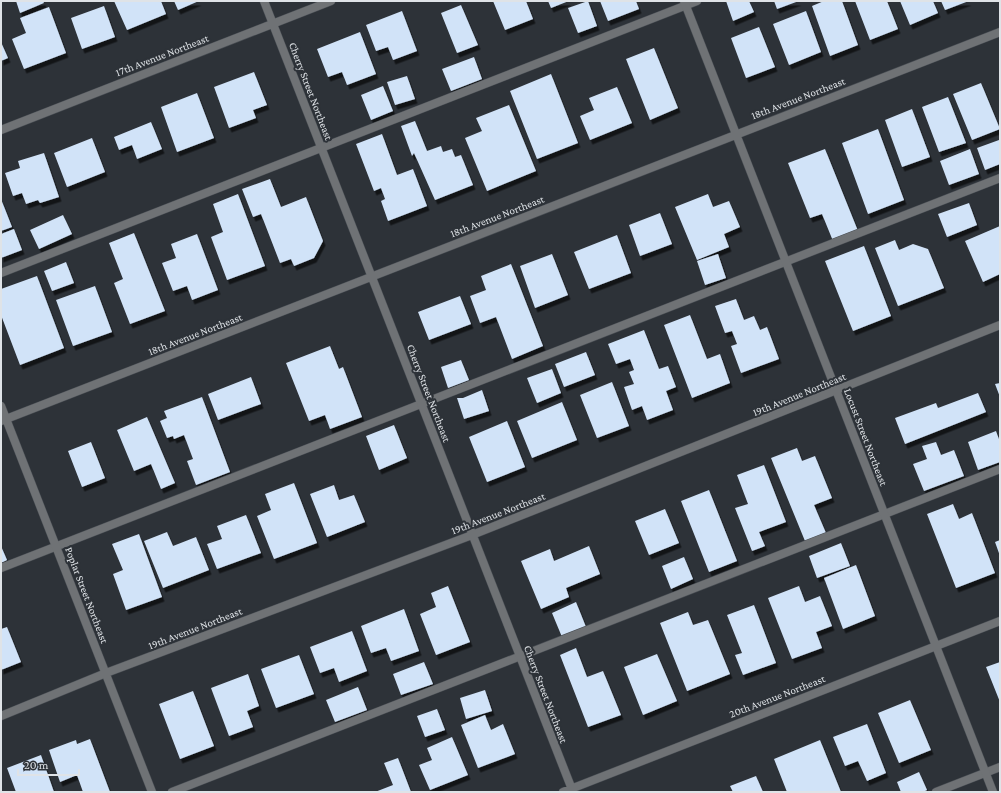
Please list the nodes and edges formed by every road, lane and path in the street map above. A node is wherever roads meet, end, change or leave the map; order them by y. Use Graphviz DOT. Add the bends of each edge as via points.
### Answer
graph roads {
  1 [pos="264,1"];
  2 [pos="331,1"];
  3 [pos="697,1"];
  4 [pos="685,3"];
  5 [pos="273,24"];
  6 [pos="1000,32"];
  7 [pos="1,130"];
  8 [pos="736,134"];
  9 [pos="321,148"];
  10 [pos="1000,178"];
  11 [pos="786,262"];
  12 [pos="1,273"];
  13 [pos="372,277"];
  14 [pos="1000,325"];
  15 [pos="836,391"];
  16 [pos="421,404"];
  17 [pos="1,406"];
  18 [pos="4,420"];
  19 [pos="1000,469"];
  20 [pos="884,514"];
  21 [pos="472,535"];
  22 [pos="56,546"];
  23 [pos="1,568"];
  24 [pos="1000,622"];
  25 [pos="936,647"];
  26 [pos="520,656"];
  27 [pos="106,673"];
  28 [pos="1,716"];
  29 [pos="1000,767"];
  30 [pos="985,773"];
  31 [pos="572,790"];
  32 [pos="152,792"];
  33 [pos="172,792"];
  34 [pos="563,792"];
  35 [pos="936,792"];
  36 [pos="992,792"];
  1 -- 5 [label="street, Cherry Street Northeast"];
  2 -- 5 [label="street, 17th Avenue Northeast"];
  3 -- 4 [label="street"];
  4 -- 8 [label="street, Locust Street Northeast"];
  4 -- 9 [label="street"];
  5 -- 7 [label="street, 17th Avenue Northeast"];
  5 -- 9 [label="street, Cherry Street Northeast"];
  6 -- 8 [label="street, 18th Avenue Northeast"];
  8 -- 11 [label="street, Locust Street Northeast"];
  8 -- 13 [label="street, 18th Avenue Northeast"];
  9 -- 12 [label="street"];
  9 -- 13 [label="street, Cherry Street Northeast"];
  10 -- 11 [label="street"];
  11 -- 15 [label="street, Locust Street Northeast"];
  11 -- 16 [label="street"];
  13 -- 16 [label="street, Cherry Street Northeast"];
  13 -- 18 [label="street, 18th Avenue Northeast"];
  14 -- 15 [label="street, 19th Avenue Northeast"];
  15 -- 20 [label="street, Locust Street Northeast"];
  15 -- 21 [label="street, 19th Avenue Northeast"];
  16 -- 21 [label="street, Cherry Street Northeast"];
  16 -- 22 [label="street"];
  17 -- 18 [label="street, Poplar Street Northeast"];
  18 -- 22 [label="street, Poplar Street Northeast"];
  19 -- 20 [label="street"];
  20 -- 25 [label="street, Locust Street Northeast"];
  20 -- 26 [label="street"];
  21 -- 26 [label="street, Cherry Street Northeast"];
  21 -- 27 [label="street, 19th Avenue Northeast"];
  22 -- 23 [label="street"];
  22 -- 27 [label="street, Poplar Street Northeast"];
  24 -- 25 [label="street, 20th Avenue Northeast"];
  25 -- 30 [label="street, Locust Street Northeast"];
  25 -- 31 [label="street, 20th Avenue Northeast"];
  26 -- 31 [label="street, Cherry Street Northeast"];
  26 -- 33 [label="street"];
  27 -- 28 [label="street, 19th Avenue Northeast"];
  27 -- 32 [label="street, Poplar Street Northeast"];
  29 -- 30 [label="street"];
  30 -- 35 [label="street"];
  30 -- 36 [label="street, Locust Street Northeast"];
  31 -- 34 [label="street, 20th Avenue Northeast"];
}
